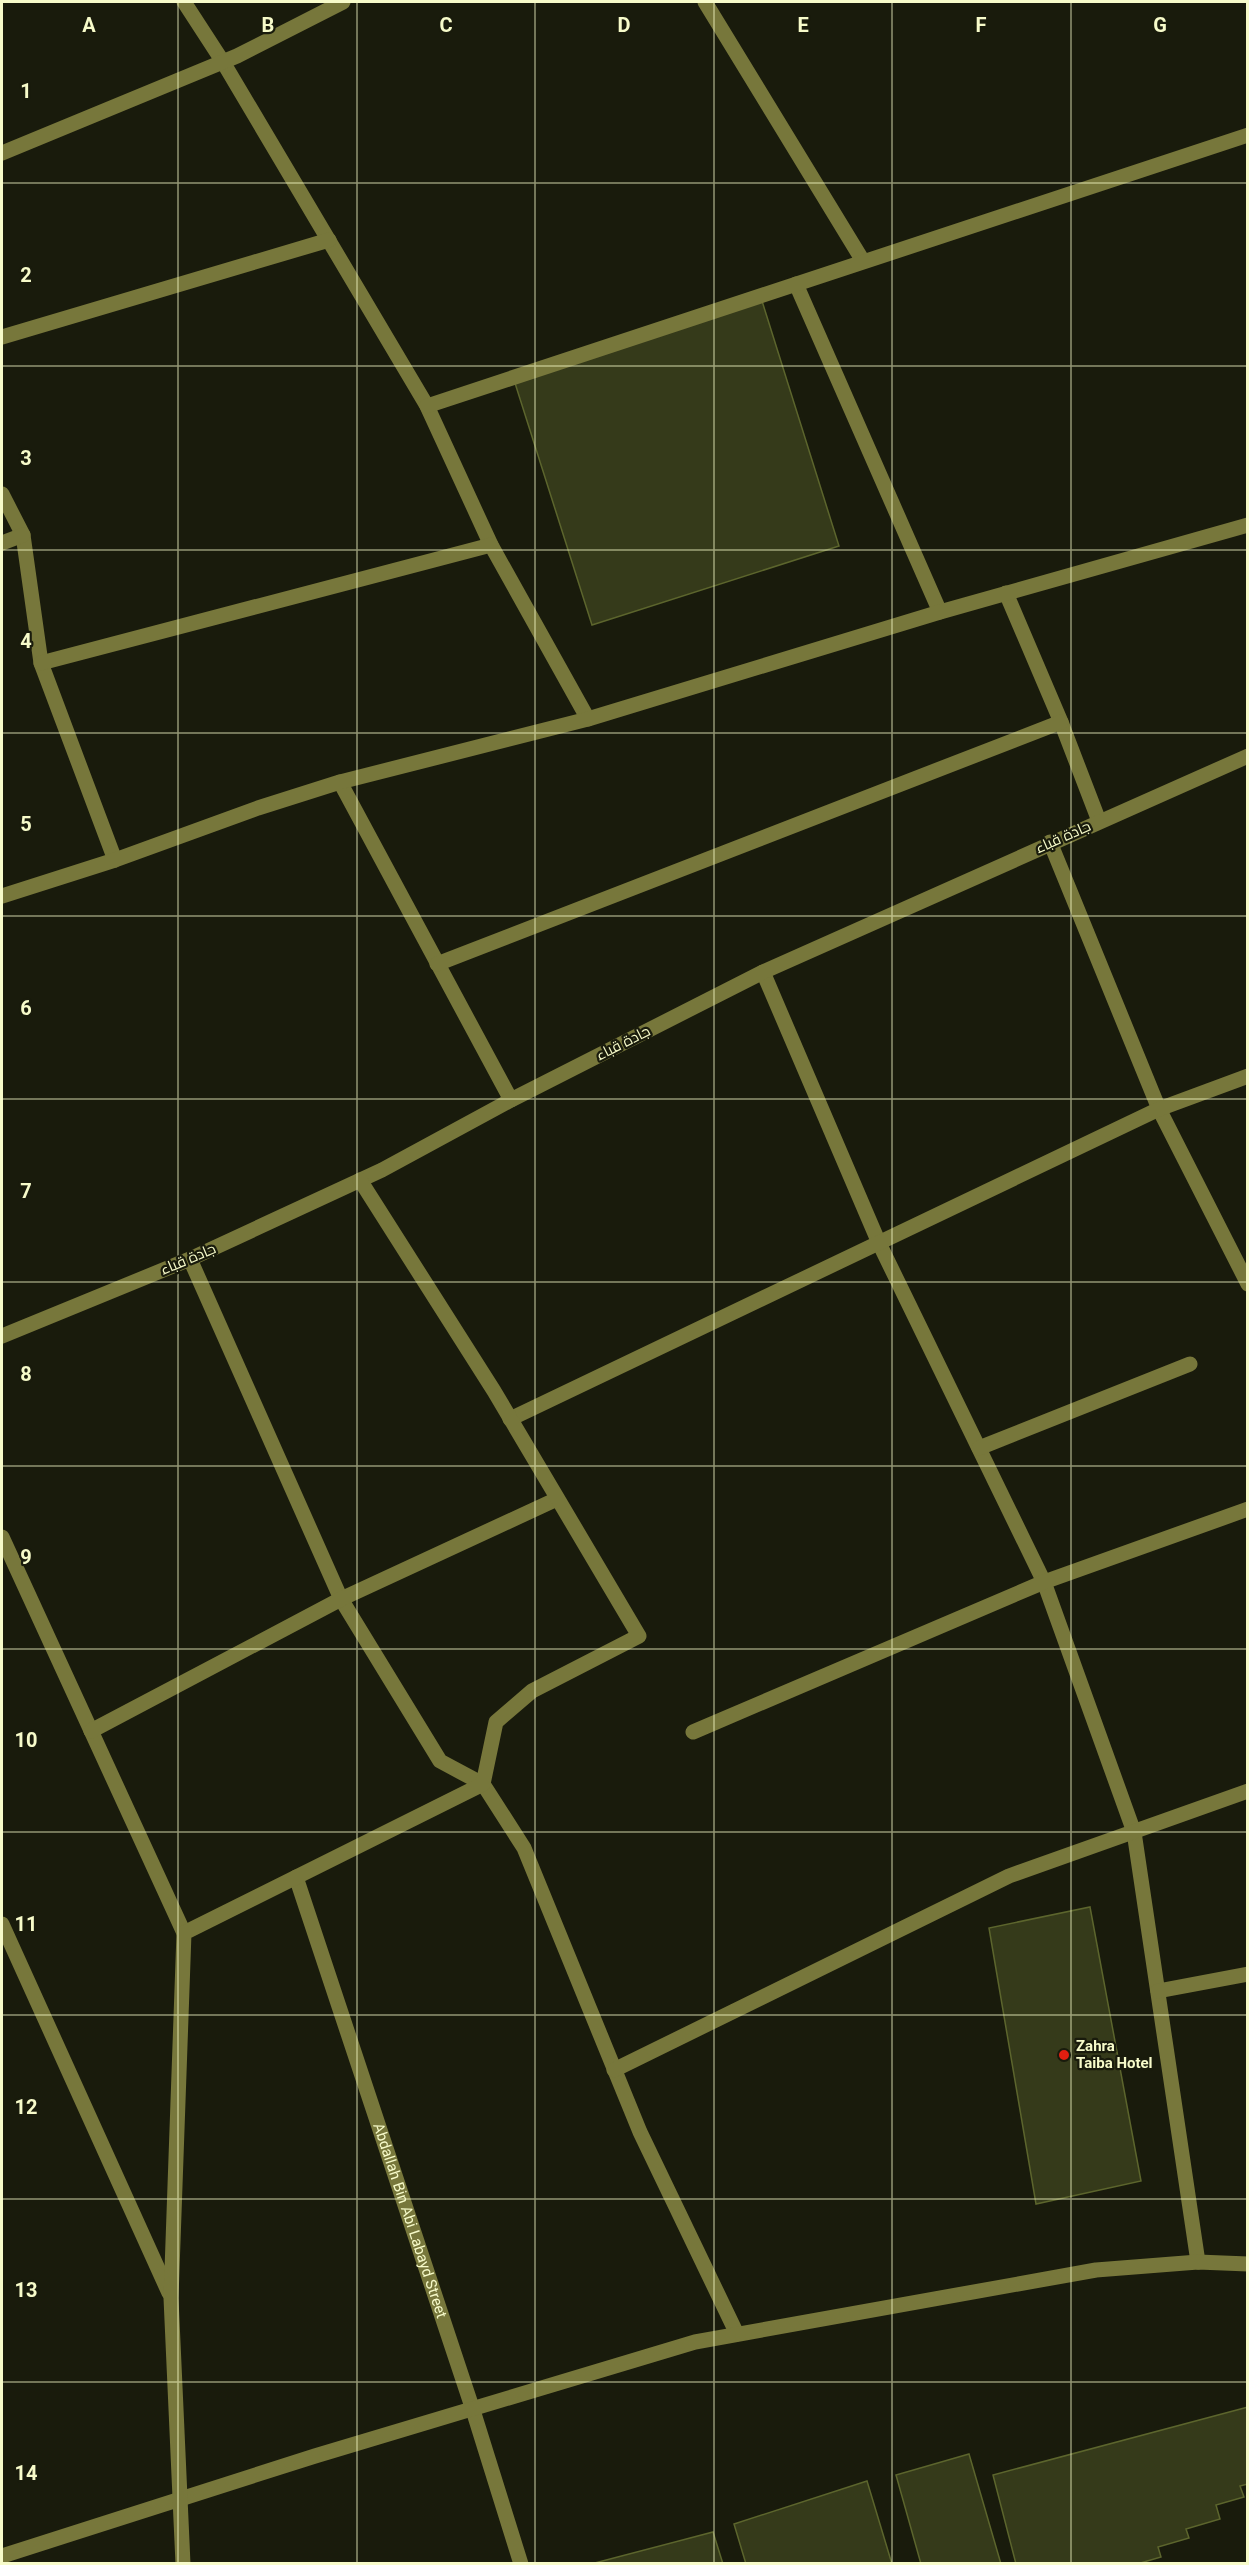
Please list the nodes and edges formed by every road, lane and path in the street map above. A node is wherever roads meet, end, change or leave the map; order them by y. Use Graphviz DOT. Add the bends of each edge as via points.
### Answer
graph roads {
  1 [pos="184,2"];
  2 [pos="343,2"];
  3 [pos="705,2"];
  4 [pos="223,62"];
  5 [pos="1248,135"];
  6 [pos="2,153"];
  7 [pos="329,240"];
  8 [pos="864,261"];
  9 [pos="796,284"];
  10 [pos="2,337"];
  11 [pos="427,406"];
  12 [pos="2,494"];
  13 [pos="1248,525"];
  14 [pos="23,535"];
  15 [pos="2,543"];
  16 [pos="490,545"];
  17 [pos="1006,593"];
  18 [pos="940,612"];
  19 [pos="41,663"];
  20 [pos="588,719"];
  21 [pos="1061,722"];
  22 [pos="1248,756"];
  23 [pos="340,783"];
  24 [pos="1099,821"];
  25 [pos="1050,842"];
  26 [pos="115,860"];
  27 [pos="2,896"];
  28 [pos="437,964"];
  29 [pos="764,972"];
  30 [pos="1248,1076"];
  31 [pos="511,1100"];
  32 [pos="1159,1109"];
  33 [pos="360,1180"];
  34 [pos="879,1243"];
  35 [pos="190,1259"];
  36 [pos="1248,1284"];
  37 [pos="3,1332"];
  38 [pos="1190,1364"];
  39 [pos="510,1419"];
  40 [pos="978,1448"];
  41 [pos="557,1499"];
  42 [pos="1248,1509"];
  43 [pos="2,1537"];
  44 [pos="5,1556"];
  45 [pos="1044,1582"];
  46 [pos="341,1599"];
  47 [pos="91,1731"];
  48 [pos="693,1732"];
  49 [pos="483,1784"];
  50 [pos="1248,1791"];
  51 [pos="1134,1832"];
  52 [pos="296,1877"];
  53 [pos="2,1924"];
  54 [pos="184,1933"];
  55 [pos="1248,1974"];
  56 [pos="1158,1991"];
  57 [pos="614,2070"];
  58 [pos="1198,2262"];
  59 [pos="1248,2264"];
  60 [pos="171,2298"];
  61 [pos="737,2334"];
  62 [pos="472,2407"];
  63 [pos="180,2499"];
  64 [pos="2,2556"];
  65 [pos="183,2564"];
  66 [pos="521,2564"];
  1 -- 4 [label="street"];
  2 -- 4 [label="street"];
  3 -- 8 [label="street"];
  4 -- 6 [label="street"];
  4 -- 7 [label="street"];
  5 -- 8 [label="street"];
  7 -- 10 [label="street"];
  7 -- 11 [label="street"];
  8 -- 9 [label="street"];
  9 -- 11 [label="street"];
  9 -- 18 [label="street"];
  11 -- 16 [label="street"];
  12 -- 14 [label="street"];
  13 -- 17 [label="street"];
  14 -- 15 [label="street"];
  14 -- 19 [label="street"];
  16 -- 19 [label="street"];
  16 -- 20 [label="street"];
  17 -- 18 [label="street"];
  17 -- 21 [label="street"];
  18 -- 20 [label="street"];
  19 -- 26 [label="street"];
  20 -- 23 [label="street"];
  21 -- 24 [label="street"];
  21 -- 28 [label="street"];
  22 -- 24 [label="street, جادة قباء"];
  23 -- 26 [label="street" via="258,807"];
  23 -- 28 [label="street"];
  24 -- 25 [label="street, جادة قباء"];
  25 -- 29 [label="street, جادة قباء"];
  25 -- 32 [label="street"];
  26 -- 27 [label="street"];
  28 -- 31 [label="street"];
  29 -- 31 [label="street, جادة قباء"];
  29 -- 34 [label="street"];
  30 -- 32 [label="street"];
  31 -- 33 [label="street, جادة قباء"];
  32 -- 34 [label="street"];
  32 -- 36 [label="street"];
  33 -- 35 [label="street, جادة قباء"];
  33 -- 39 [label="street"];
  34 -- 39 [label="street"];
  34 -- 40 [label="street"];
  35 -- 37 [label="street, جادة قباء"];
  35 -- 46 [label="street"];
  38 -- 40 [label="street"];
  39 -- 41 [label="street"];
  40 -- 45 [label="street"];
  41 -- 46 [label="street"];
  41 -- 49 [label="street" via="639,1636 532,1691 496,1722"];
  42 -- 45 [label="street"];
  43 -- 44 [label="street"];
  44 -- 47 [label="street"];
  45 -- 48 [label="street"];
  45 -- 51 [label="street"];
  46 -- 47 [label="street"];
  46 -- 49 [label="street" via="440,1761"];
  47 -- 54 [label="street"];
  49 -- 52 [label="street"];
  49 -- 57 [label="street" via="525,1848"];
  50 -- 51 [label="street"];
  51 -- 56 [label="street"];
  51 -- 57 [label="street" via="1009,1876"];
  52 -- 54 [label="street"];
  52 -- 62 [label="street, Abdallah Bin Abi Labayd Street"];
  53 -- 60 [label="street"];
  54 -- 60 [label="street"];
  55 -- 56 [label="street"];
  56 -- 58 [label="street"];
  57 -- 61 [label="street"];
  58 -- 59 [label="street"];
  58 -- 61 [label="street" via="1096,2270"];
  60 -- 63 [label="street"];
  61 -- 62 [label="street" via="694,2342"];
  62 -- 63 [label="street"];
  62 -- 66 [label="street, Abdallah Bin Abi Labayd Street"];
  63 -- 64 [label="street"];
  63 -- 65 [label="street"];
}
